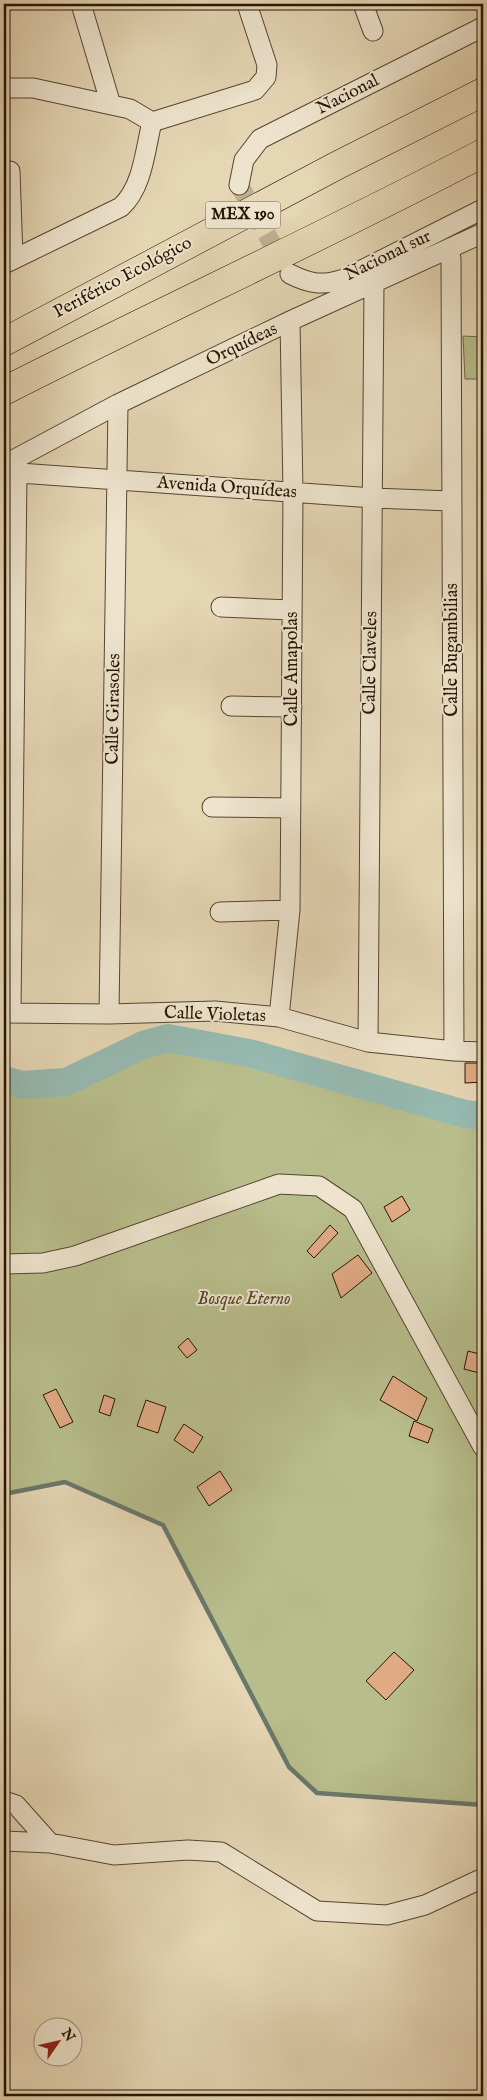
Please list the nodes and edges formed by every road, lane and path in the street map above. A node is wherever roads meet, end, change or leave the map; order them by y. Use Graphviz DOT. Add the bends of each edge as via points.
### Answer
graph roads {
  1 [pos="80,4"];
  2 [pos="247,4"];
  3 [pos="363,4"];
  4 [pos="483,27"];
  5 [pos="373,31"];
  6 [pos="4,88"];
  7 [pos="483,92"];
  8 [pos="110,104"];
  9 [pos="152,122"];
  10 [pos="483,153"];
  11 [pos="10,171"];
  12 [pos="239,185"];
  13 [pos="483,209"];
  14 [pos="483,233"];
  15 [pos="449,249"];
  16 [pos="8,261"];
  17 [pos="290,274"];
  18 [pos="374,284"];
  19 [pos="290,321"];
  20 [pos="4,342"];
  21 [pos="4,391"];
  22 [pos="118,404"];
  23 [pos="8,470"];
  24 [pos="118,481"];
  25 [pos="293,492"];
  26 [pos="373,498"];
  27 [pos="451,500"];
  28 [pos="220,607"];
  29 [pos="292,610"];
  30 [pos="231,706"];
  31 [pos="292,707"];
  32 [pos="212,807"];
  33 [pos="291,808"];
  34 [pos="290,910"];
  35 [pos="220,912"];
  36 [pos="7,1013"];
  37 [pos="109,1014"];
  38 [pos="279,1017"];
  39 [pos="368,1042"];
  40 [pos="454,1051"];
  41 [pos="483,1052"];
  42 [pos="4,1264"];
  43 [pos="483,1447"];
  44 [pos="4,1801"];
  45 [pos="4,1841"];
  46 [pos="50,1843"];
  47 [pos="483,1878"];
  1 -- 8 [label="street"];
  2 -- 9 [label="street" via="267,66 266,77 254,90"];
  3 -- 5 [label="street"];
  4 -- 12 [label="street, Nacional" via="260,139 244,160"];
  6 -- 8 [label="street" via="33,88"];
  7 -- 20 [label="highway, Periférico Ecológico / MEX 190"];
  8 -- 9 [label="street" via="130,109"];
  9 -- 16 [label="street" via="137,186 131,198 121,207"];
  10 -- 21 [label="highway, MEX 190" via="368,213 137,323"];
  11 -- 16 [label="street"];
  13 -- 17 [label="street, Nacional sur" via="329,284 306,282"];
  14 -- 15 [label="street, Orquídeas"];
  15 -- 18 [label="street, Orquídeas"];
  15 -- 27 [label="street, Calle Bugambilias"];
  18 -- 19 [label="street, Orquídeas"];
  18 -- 26 [label="street, Calle Claveles"];
  19 -- 22 [label="street, Orquídeas"];
  19 -- 25 [label="street, Calle Amapolas"];
  22 -- 23 [label="street, Orquídeas"];
  22 -- 24 [label="street, Calle Girasoles"];
  23 -- 24 [label="street, Avenida Orquídeas"];
  23 -- 36 [label="street"];
  24 -- 25 [label="street, Avenida Orquídeas"];
  24 -- 37 [label="street, Calle Girasoles"];
  25 -- 26 [label="street, Avenida Orquídeas"];
  25 -- 29 [label="street, Calle Amapolas"];
  26 -- 27 [label="street, Avenida Orquídeas"];
  26 -- 39 [label="street, Calle Claveles"];
  27 -- 40 [label="street, Calle Bugambilias"];
  28 -- 29 [label="street"];
  29 -- 31 [label="street, Calle Amapolas"];
  30 -- 31 [label="street"];
  31 -- 33 [label="street, Calle Amapolas"];
  32 -- 33 [label="street"];
  33 -- 34 [label="street, Calle Amapolas"];
  34 -- 35 [label="street"];
  34 -- 38 [label="street, Calle Amapolas"];
  36 -- 37 [label="street, Calle Violetas"];
  37 -- 38 [label="street, Calle Violetas" via="215,1011"];
  38 -- 39 [label="street, Calle Violetas"];
  39 -- 40 [label="street, Calle Violetas"];
  40 -- 41 [label="street, Calle Violetas"];
  42 -- 43 [label="street" via="43,1263 75,1256 279,1184 319,1186 353,1209"];
  44 -- 46 [label="street" via="16,1805"];
  45 -- 46 [label="street"];
  46 -- 47 [label="street" via="114,1855 188,1850 221,1852 318,1911 387,1915 424,1905"];
}
